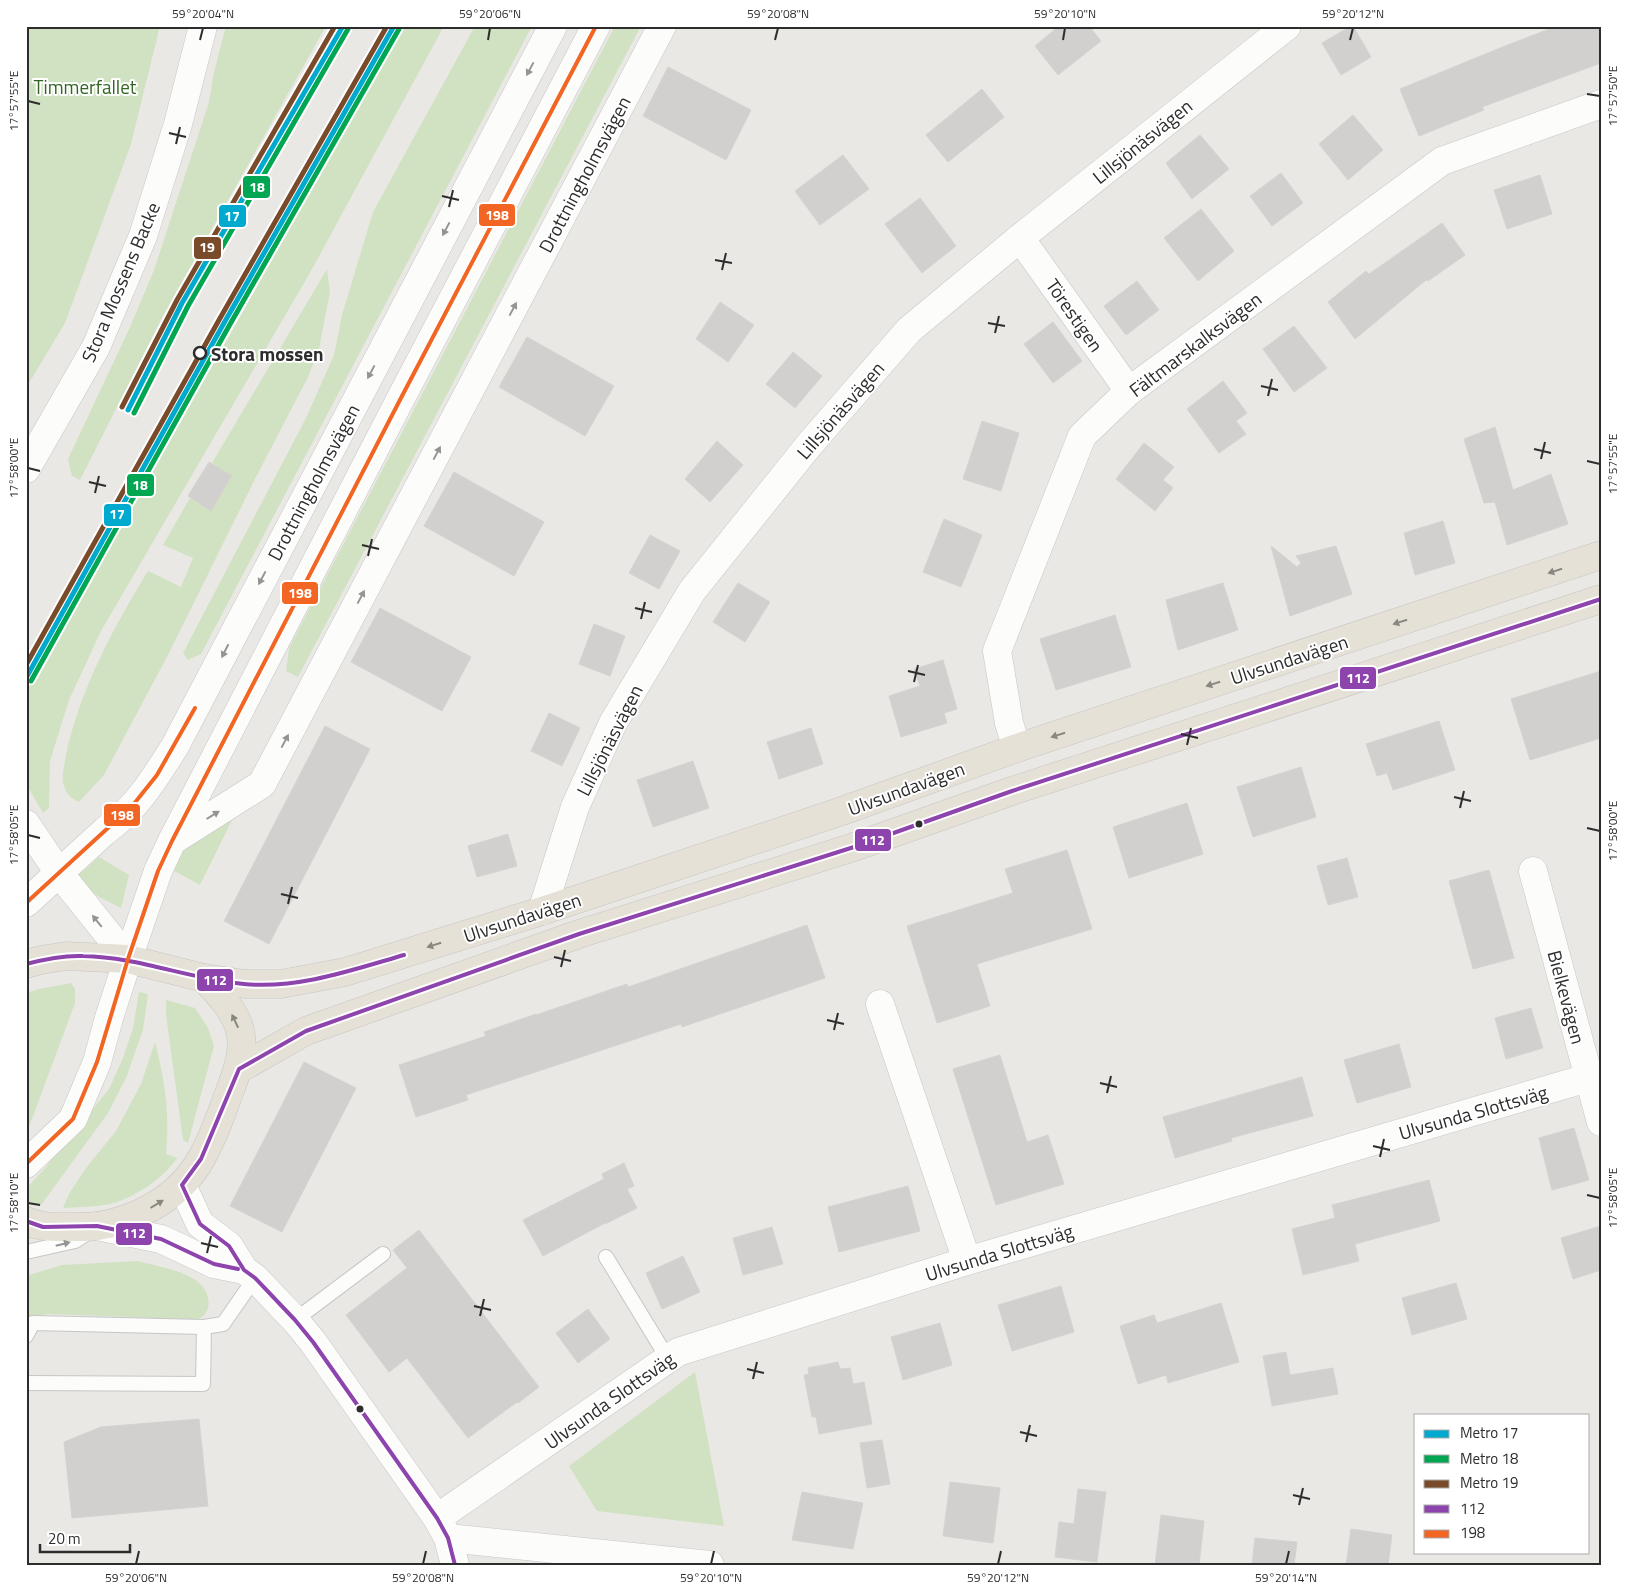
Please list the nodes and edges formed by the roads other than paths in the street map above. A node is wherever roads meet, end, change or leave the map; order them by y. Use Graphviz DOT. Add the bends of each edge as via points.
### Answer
graph roads {
  1 [pos="203,26"];
  2 [pos="553,26"];
  3 [pos="596,26"];
  4 [pos="662,26"];
  5 [pos="1286,26"];
  6 [pos="1601,104"];
  7 [pos="1020,238"];
  8 [pos="1130,391"];
  9 [pos="26,469"];
  10 [pos="1601,555"];
  11 [pos="1601,599"];
  12 [pos="1016,748"];
  13 [pos="26,824"];
  14 [pos="172,841"];
  15 [pos="1533,871"];
  16 [pos="59,872"];
  17 [pos="26,903"];
  18 [pos="542,911"];
  19 [pos="128,959"];
  20 [pos="26,964"];
  21 [pos="204,978"];
  22 [pos="880,1004"];
  23 [pos="238,1069"];
  24 [pos="1595,1076"];
  25 [pos="1601,1122"];
  26 [pos="26,1164"];
  27 [pos="182,1185"];
  28 [pos="32,1226"];
  29 [pos="97,1226"];
  30 [pos="26,1252"];
  31 [pos="383,1254"];
  32 [pos="606,1257"];
  33 [pos="967,1261"];
  34 [pos="249,1274"];
  35 [pos="295,1320"];
  36 [pos="204,1327"];
  37 [pos="26,1336"];
  38 [pos="668,1359"];
  39 [pos="26,1383"];
  40 [pos="442,1528"];
  41 [pos="455,1565"];
  42 [pos="710,1565"];
  1 -- 9 [label="street, Stora Mossens Backe" via="178,124 143,236 96,347"];
  2 -- 16 [label="street, Drottningholmsvägen, one-way" via="175,746 147,790 119,822"];
  3 -- 14 [label="street, Drottningholmsvägen"];
  14 -- 4 [label="street, Drottningholmsvägen, one-way" via="262,784"];
  5 -- 7 [label="street, Lillsjönäsvägen"];
  6 -- 8 [label="street, Fältmarskalksvägen" via="1442,161"];
  7 -- 8 [label="street, Törestigen"];
  7 -- 18 [label="street, Lillsjönäsvägen" via="909,330 808,445 692,591 613,723 575,807"];
  8 -- 12 [label="street, Fältmarskalksvägen" via="1082,436 997,651"];
  10 -- 12 [label="main road, Ulvsundavägen, one-way"];
  11 -- 23 [label="main road, Ulvsundavägen" via="1012,791 854,847 579,934 306,1031"];
  12 -- 18 [label="main road, Ulvsundavägen" via="842,811"];
  13 -- 16 [label="street"];
  14 -- 19 [label="street, Drottningholmsvägen" via="158,871"];
  15 -- 24 [label="street, Bielkevägen"];
  16 -- 17 [label="street, Drottningholmsvägen"];
  19 -- 16 [label="street, one-way"];
  18 -- 21 [label="main road, Ulvsundavägen, one-way" via="312,980 245,984"];
  19 -- 20 [label="main road, Ulvsundavägen" via="66,956"];
  19 -- 21 [label="main road, Ulvsundavägen"];
  19 -- 26 [label="street, Drottningholmsvägen" via="97,1062 73,1119"];
  23 -- 21 [label="main road, one-way" via="241,1043 238,1024"];
  22 -- 33 [label="street"];
  23 -- 27 [label="main road" via="201,1159"];
  24 -- 25 [label="street, Bielkevägen"];
  24 -- 33 [label="street, Ulvsunda Slottsväg"];
  29 -- 27 [label="main road, one-way" via="129,1219 165,1199"];
  27 -- 34 [label="street" via="200,1224 229,1246"];
  28 -- 29 [label="main road"];
  30 -- 29 [label="lane, one-way" via="75,1241"];
  29 -- 34 [label="street" via="161,1239 214,1264"];
  31 -- 35 [label="lane"];
  32 -- 38 [label="lane"];
  33 -- 38 [label="street, Ulvsunda Slottsväg" via="678,1352"];
  34 -- 35 [label="street"];
  34 -- 36 [label="lane" via="223,1324"];
  35 -- 40 [label="street"];
  36 -- 37 [label="lane" via="33,1323"];
  36 -- 39 [label="lane" via="202,1384"];
  38 -- 40 [label="street, Ulvsunda Slottsväg"];
  40 -- 41 [label="street"];
  40 -- 42 [label="street"];
}
